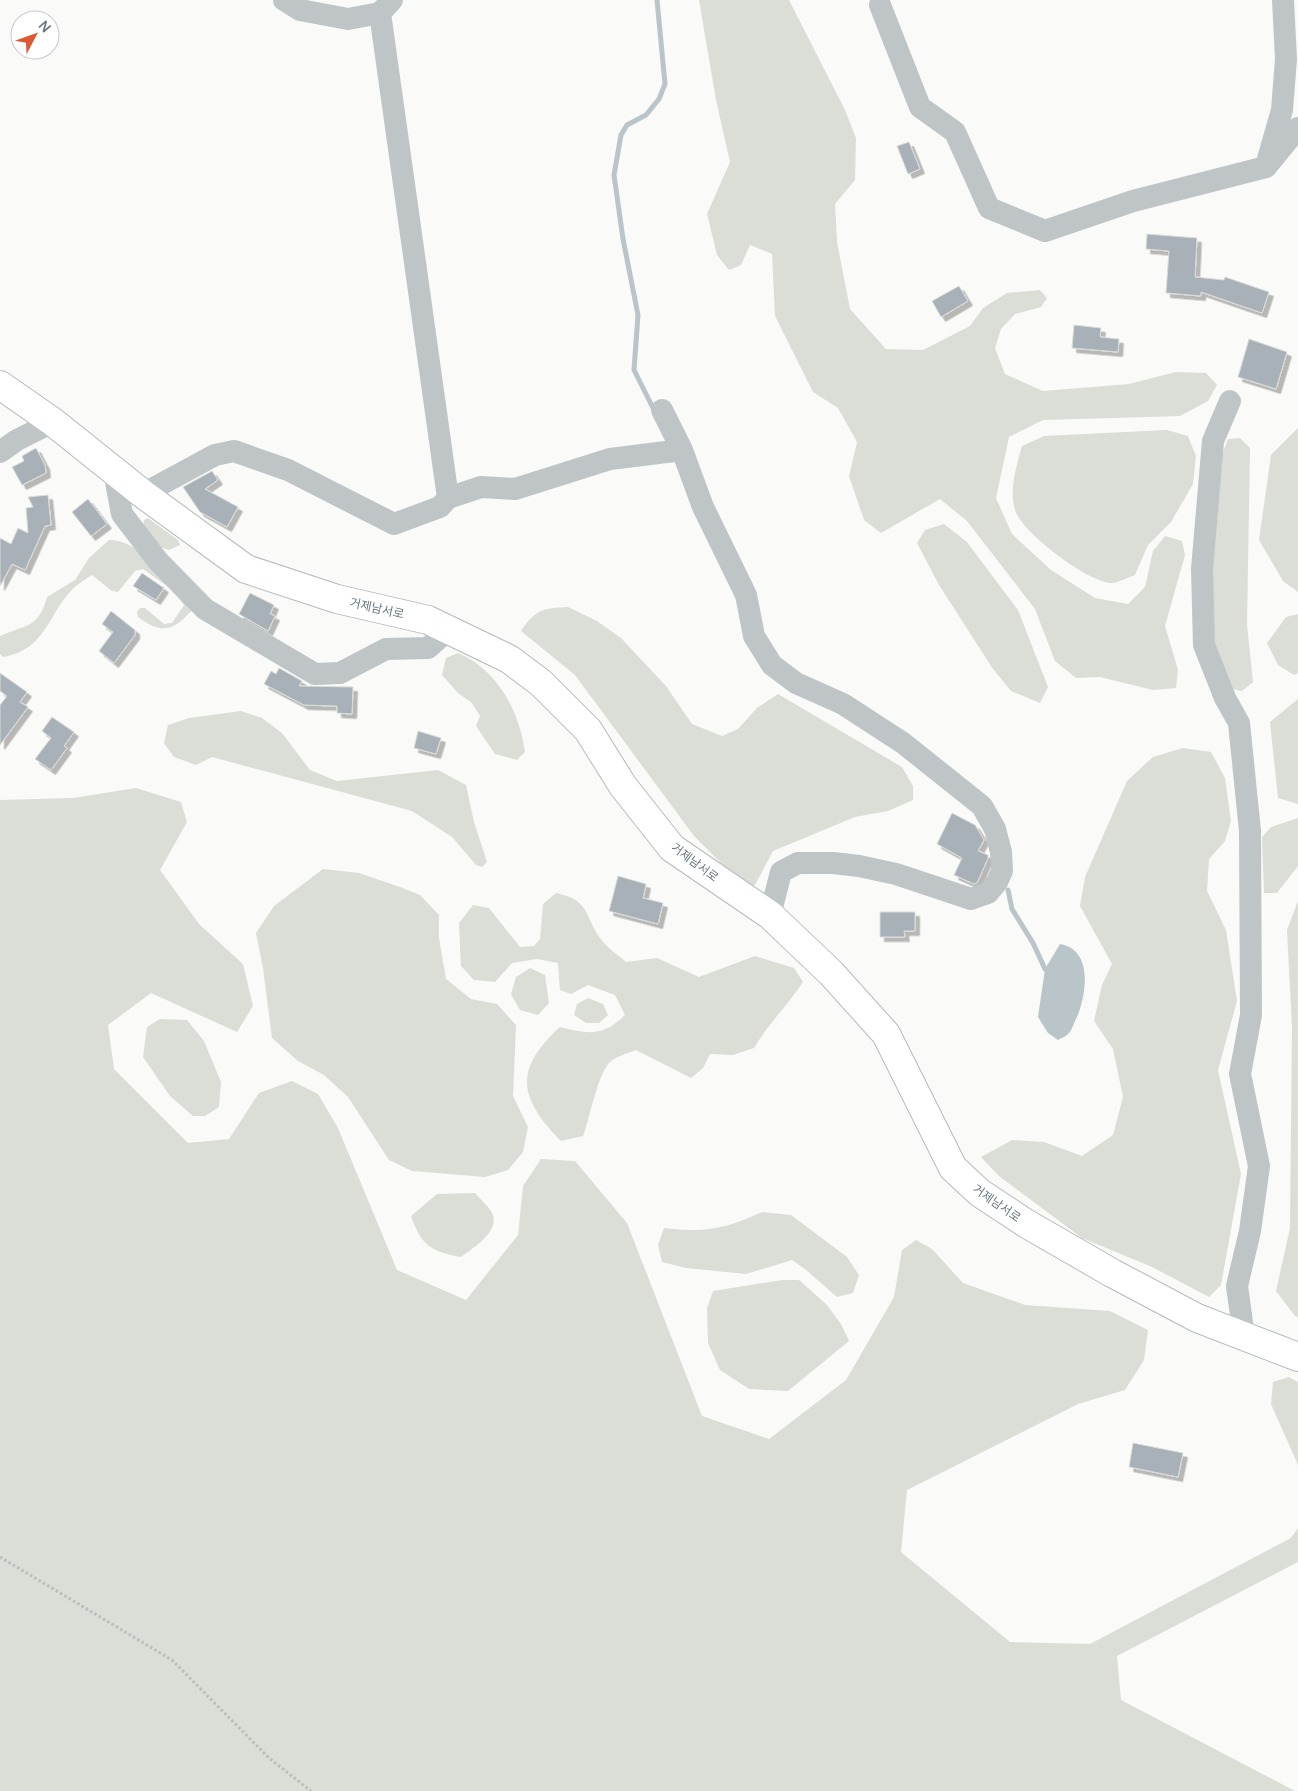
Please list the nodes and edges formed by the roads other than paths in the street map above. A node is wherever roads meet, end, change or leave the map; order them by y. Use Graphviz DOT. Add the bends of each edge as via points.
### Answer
graph roads {
  1 [pos="284,0"];
  2 [pos="1283,0"];
  3 [pos="880,5"];
  4 [pos="386,6"];
  5 [pos="1292,57"];
  6 [pos="1298,128"];
  7 [pos="1266,167"];
  8 [pos="0,385"];
  9 [pos="1230,401"];
  10 [pos="662,410"];
  11 [pos="53,422"];
  12 [pos="682,450"];
  13 [pos="0,452"];
  14 [pos="114,472"];
  15 [pos="142,494"];
  16 [pos="448,498"];
  17 [pos="449,629"];
  18 [pos="770,916"];
  19 [pos="1244,1337"];
  20 [pos="1298,1357"];
  1 -- 4 [label="lane" via="300,10 348,19"];
  2 -- 5 [label="lane"];
  3 -- 7 [label="lane" via="920,108 955,132 989,208 998,212 1045,231 1133,201"];
  4 -- 16 [label="lane"];
  5 -- 7 [label="lane"];
  6 -- 7 [label="lane"];
  8 -- 11 [label="main road, 거제남서로"];
  9 -- 19 [label="lane" via="1213,441 1202,568 1204,645 1225,698 1239,723 1250,831 1251,1015 1240,1074 1259,1166 1250,1231 1237,1286"];
  10 -- 12 [label="lane"];
  11 -- 13 [label="lane"];
  11 -- 14 [label="main road, 거제남서로"];
  12 -- 16 [label="lane" via="610,460 515,490 481,487"];
  12 -- 18 [label="lane" via="703,507 746,595 754,636 772,665 796,683 843,704 903,743 982,806 995,829 1001,852 1002,871 997,882 988,893 971,899 896,874 859,866 798,863 781,872"];
  14 -- 15 [label="main road, 거제남서로"];
  14 -- 17 [label="lane" via="122,514 158,561 205,609 315,674 340,673 386,649 428,648"];
  15 -- 16 [label="lane" via="215,455 234,451 288,470 394,524 440,507"];
  15 -- 17 [label="main road, 거제남서로" via="246,569 337,599 428,620"];
  17 -- 18 [label="main road, 거제남서로" via="509,659 541,683 588,730 624,786 672,848"];
  18 -- 19 [label="main road, 거제남서로" via="831,973 886,1034 953,1168 980,1193 1112,1273 1198,1318"];
  19 -- 20 [label="main road, 거제남서로"];
}
